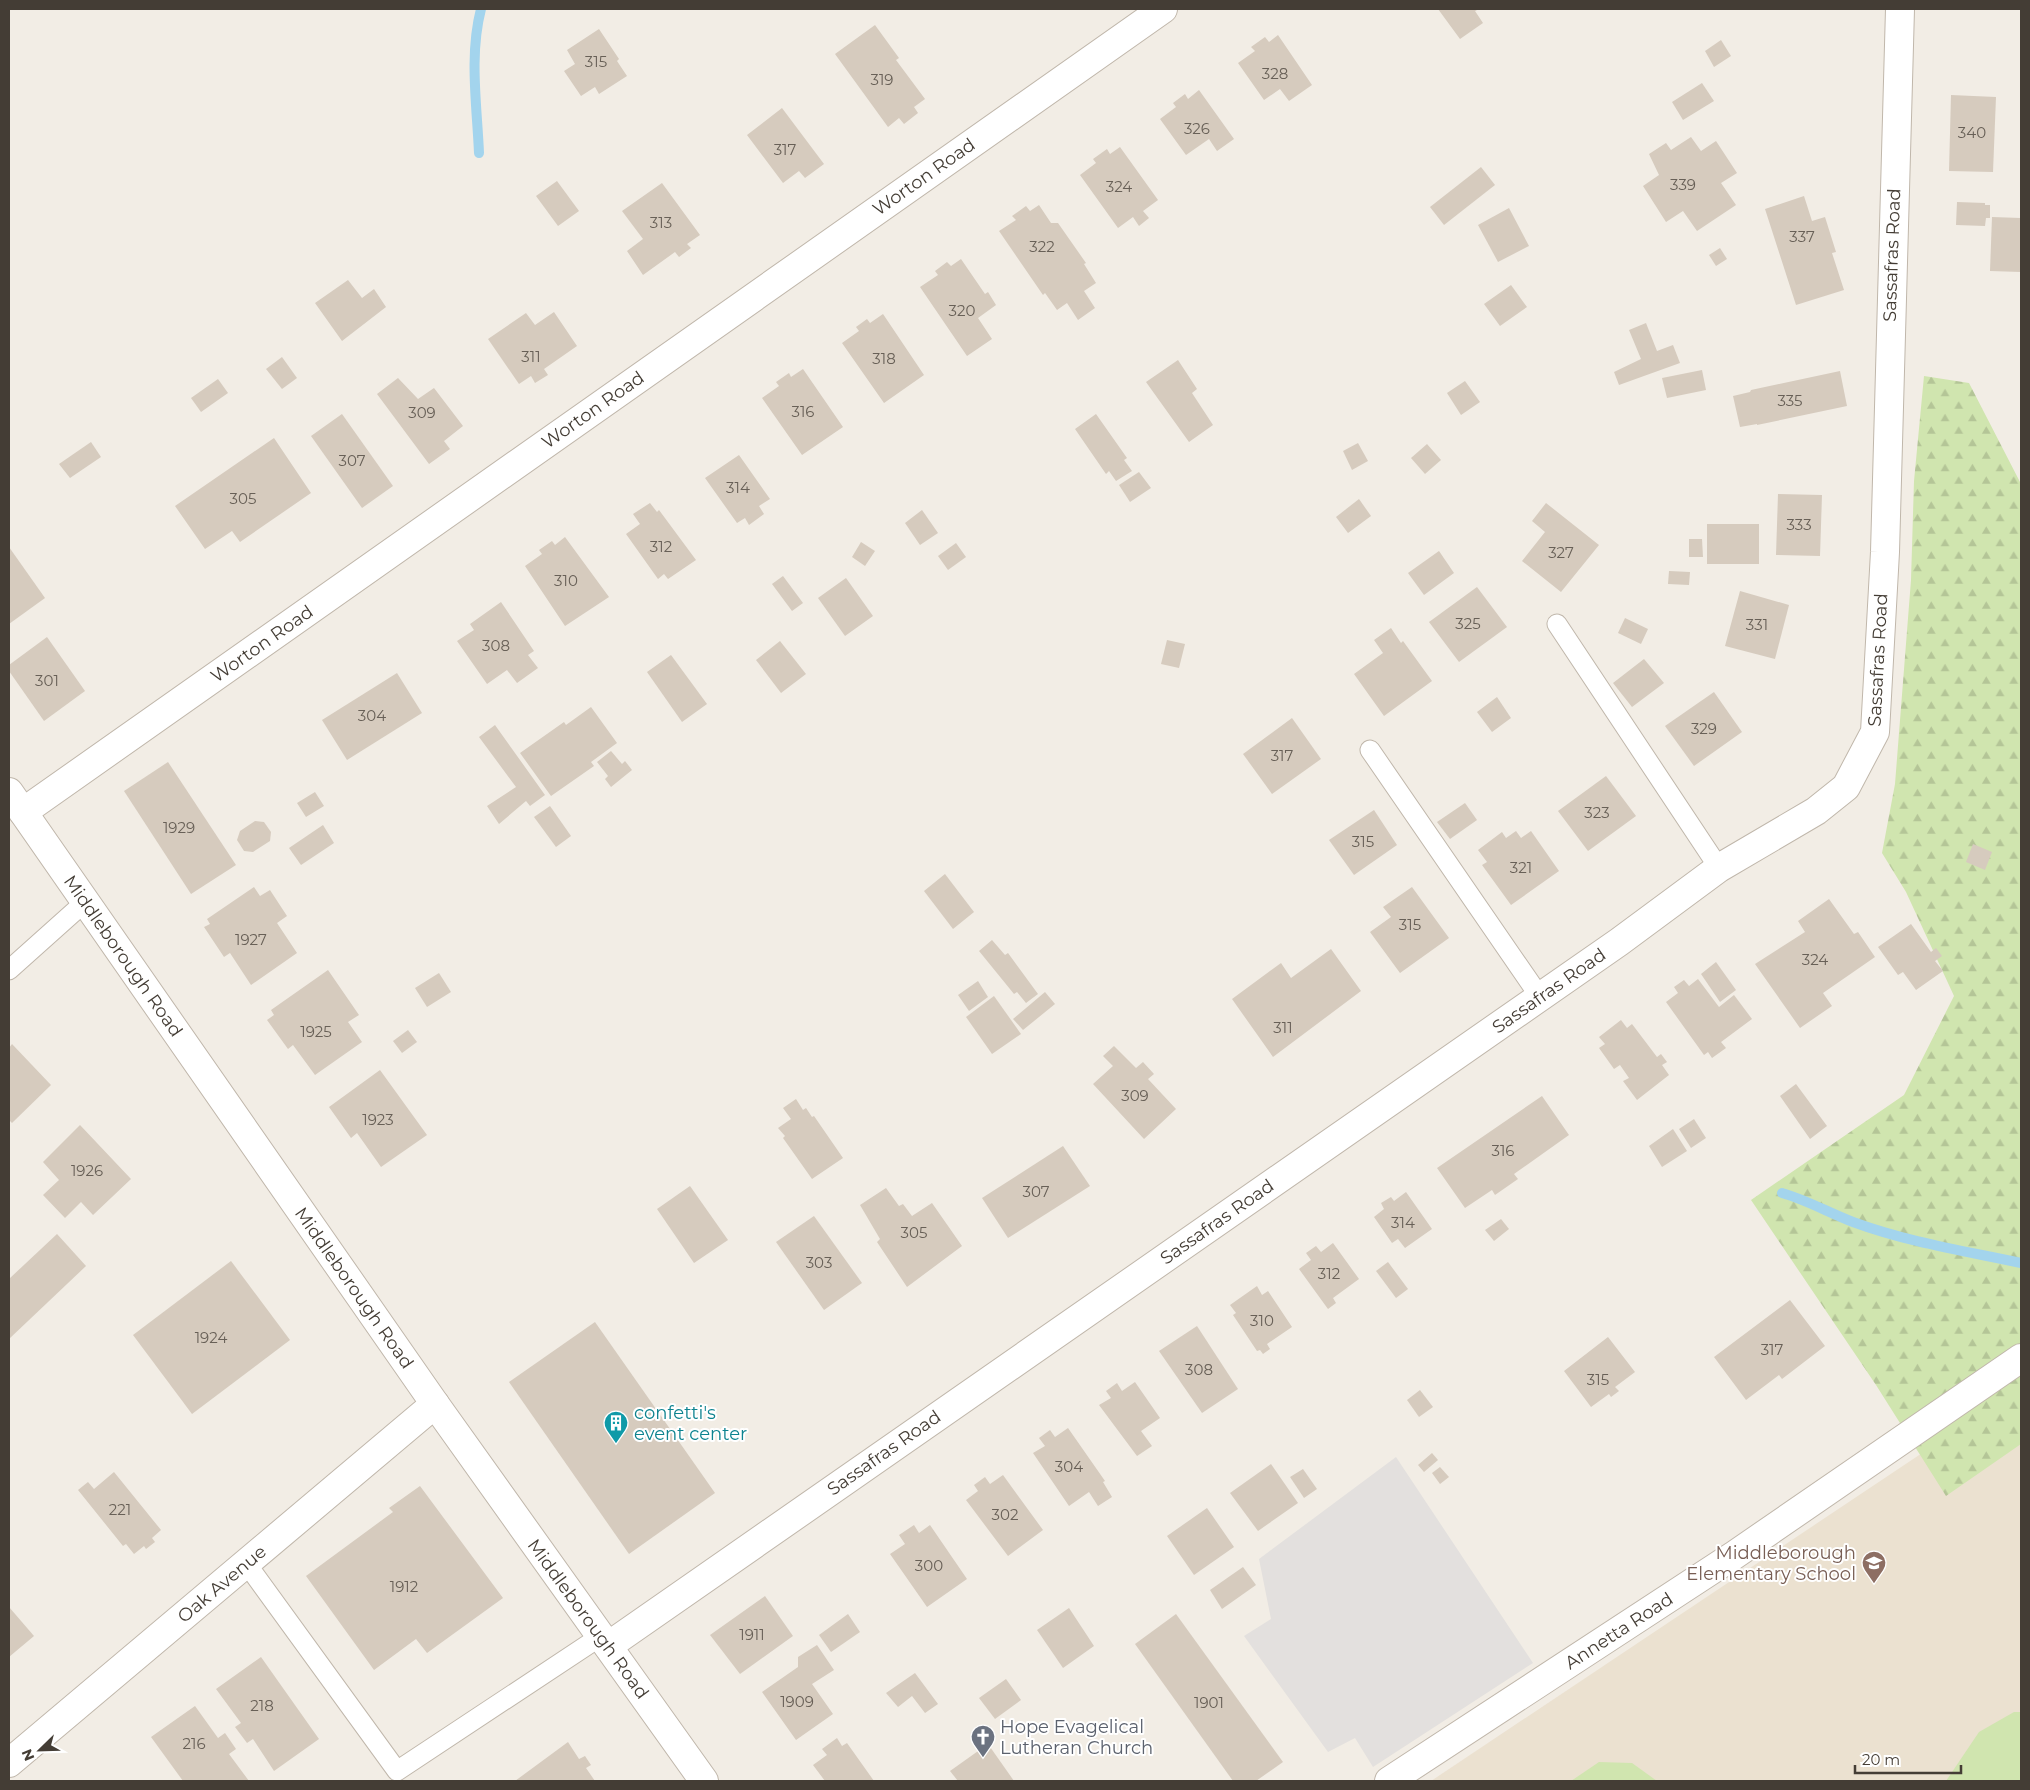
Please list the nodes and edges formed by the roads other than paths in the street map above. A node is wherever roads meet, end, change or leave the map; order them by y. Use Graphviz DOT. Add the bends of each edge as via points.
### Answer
graph roads {
  1 [pos="1163,9"];
  2 [pos="1900,9"];
  3 [pos="1557,624"];
  4 [pos="1370,750"];
  5 [pos="16,802"];
  6 [pos="1719,868"];
  7 [pos="85,902"];
  8 [pos="9,970"];
  9 [pos="1540,997"];
  10 [pos="2021,1358"];
  11 [pos="434,1404"];
  12 [pos="246,1563"];
  13 [pos="605,1641"];
  14 [pos="9,1763"];
  15 [pos="704,1781"];
  16 [pos="1389,1781"];
  1 -- 5 [label="street, Worton Road"];
  2 -- 6 [label="street, Sassafras Road" via="1885,552 1876,732 1846,787 1816,811"];
  3 -- 6 [label="lane"];
  4 -- 9 [label="lane"];
  5 -- 7 [label="street, Middleborough Road"];
  6 -- 9 [label="street, Sassafras Road"];
  7 -- 8 [label="lane"];
  7 -- 11 [label="street, Middleborough Road"];
  9 -- 13 [label="street, Sassafras Road"];
  10 -- 16 [label="street, Annetta Road" via="1733,1556"];
  11 -- 12 [label="street, Oak Avenue"];
  11 -- 13 [label="street, Middleborough Road"];
  12 -- 13 [label="lane" via="397,1771"];
  12 -- 14 [label="street, Oak Avenue"];
  13 -- 15 [label="street, Middleborough Road"];
}
